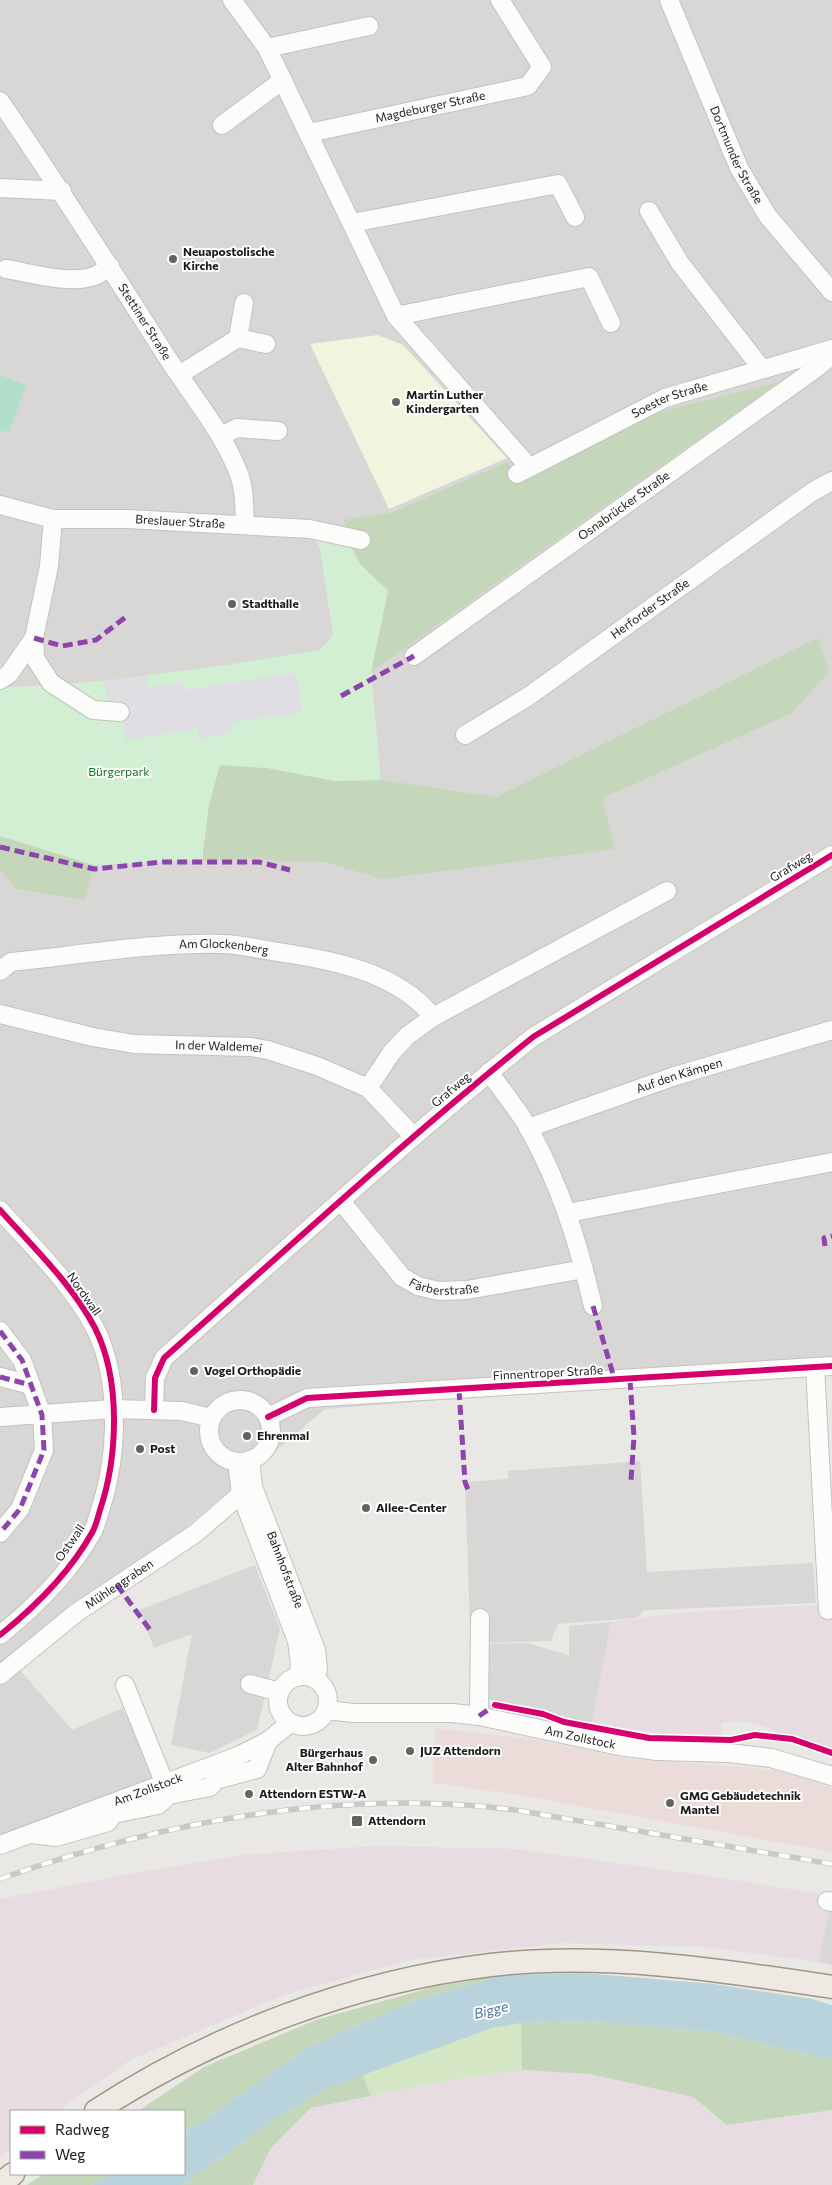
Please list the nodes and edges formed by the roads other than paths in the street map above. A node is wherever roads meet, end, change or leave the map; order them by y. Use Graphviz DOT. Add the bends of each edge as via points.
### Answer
graph roads {
  1 [pos="232,0"];
  2 [pos="500,0"];
  3 [pos="669,0"];
  4 [pos="368,26"];
  5 [pos="267,48"];
  6 [pos="282,80"];
  7 [pos="0,100"];
  8 [pos="222,125"];
  9 [pos="309,133"];
  10 [pos="0,188"];
  11 [pos="62,190"];
  12 [pos="649,211"];
  13 [pos="575,217"];
  14 [pos="352,223"];
  15 [pos="110,266"];
  16 [pos="6,269"];
  17 [pos="832,292"];
  18 [pos="244,303"];
  19 [pos="396,316"];
  20 [pos="611,323"];
  21 [pos="238,338"];
  22 [pos="266,344"];
  23 [pos="832,348"];
  24 [pos="832,355"];
  25 [pos="762,369"];
  26 [pos="179,376"];
  27 [pos="278,432"];
  28 [pos="220,436"];
  29 [pos="832,481"];
  30 [pos="0,505"];
  31 [pos="53,519"];
  32 [pos="244,525"];
  33 [pos="361,540"];
  34 [pos="34,638"];
  35 [pos="414,656"];
  36 [pos="0,680"];
  37 [pos="120,712"];
  38 [pos="465,734"];
  39 [pos="832,855"];
  40 [pos="667,891"];
  41 [pos="0,971"];
  42 [pos="0,1014"];
  43 [pos="434,1017"];
  44 [pos="832,1030"];
  45 [pos="489,1072"];
  46 [pos="368,1088"];
  47 [pos="528,1128"];
  48 [pos="413,1136"];
  49 [pos="832,1162"];
  50 [pos="341,1201"];
  51 [pos="0,1210"];
  52 [pos="568,1213"];
  53 [pos="584,1268"];
  54 [pos="593,1306"];
  55 [pos="0,1331"];
  56 [pos="824,1366"];
  57 [pos="0,1377"];
  58 [pos="31,1385"];
  59 [pos="113,1409"];
  60 [pos="154,1410"];
  61 [pos="42,1415"];
  62 [pos="0,1417"];
  63 [pos="268,1417"];
  64 [pos="211,1418"];
  65 [pos="243,1461"];
  66 [pos="240,1494"];
  67 [pos="0,1533"];
  68 [pos="828,1610"];
  69 [pos="480,1618"];
  70 [pos="0,1635"];
  71 [pos="0,1676"];
  72 [pos="307,1678"];
  73 [pos="250,1684"];
  74 [pos="125,1685"];
  75 [pos="280,1692"];
  76 [pos="327,1710"];
  77 [pos="480,1716"];
  78 [pos="290,1723"];
  79 [pos="268,1741"];
  80 [pos="238,1756"];
  81 [pos="243,1773"];
  82 [pos="832,1776"];
  83 [pos="167,1789"];
  84 [pos="0,1845"];
  85 [pos="832,1987"];
  86 [pos="98,2110"];
  87 [pos="12,2175"];
  88 [pos="0,2184"];
  1 -- 5 [label="street"];
  2 -- 9 [label="street, Magdeburger Straße" via="542,67 528,86"];
  3 -- 17 [label="street, Dortmunder Straße" via="740,168 767,215"];
  4 -- 5 [label="street"];
  5 -- 6 [label="street"];
  6 -- 8 [label="street"];
  6 -- 9 [label="street"];
  7 -- 11 [label="street, Stettiner Straße"];
  9 -- 14 [label="street"];
  10 -- 11 [label="street"];
  11 -- 15 [label="street, Stettiner Straße"];
  12 -- 25 [label="street" via="680,263"];
  13 -- 14 [label="street" via="558,184"];
  14 -- 19 [label="street"];
  15 -- 16 [label="street" via="82,279"];
  15 -- 26 [label="street, Stettiner Straße"];
  18 -- 21 [label="street"];
  19 -- 20 [label="street" via="589,278"];
  19 -- 25 [label="street, Soester Straße" via="523,471 665,398"];
  21 -- 22 [label="street"];
  21 -- 26 [label="street"];
  23 -- 25 [label="street, Soester Straße"];
  24 -- 35 [label="street, Osnabrücker Straße"];
  26 -- 28 [label="street, Stettiner Straße"];
  27 -- 28 [label="street" via="236,428"];
  28 -- 32 [label="street, Stettiner Straße" via="238,471 244,492"];
  29 -- 38 [label="street, Herforder Straße" via="812,492 529,696"];
  30 -- 31 [label="street, Breslauer Straße"];
  31 -- 32 [label="street, Breslauer Straße"];
  31 -- 34 [label="street" via="49,566"];
  32 -- 33 [label="street, Breslauer Straße" via="310,529"];
  34 -- 36 [label="street"];
  34 -- 37 [label="street" via="35,658 51,683 93,710"];
  39 -- 45 [label="street, Grafweg" via="533,1037"];
  40 -- 43 [label="street"];
  41 -- 43 [label="street, Am Glockenberg" via="11,962 224,944 294,955 381,977 404,990"];
  42 -- 46 [label="street, In der Waldemei" via="134,1044 268,1050"];
  43 -- 46 [label="street" via="406,1036"];
  44 -- 47 [label="street, Auf den Kämpen" via="675,1076"];
  45 -- 47 [label="street"];
  45 -- 48 [label="street, Grafweg"];
  46 -- 48 [label="street, In der Waldemei"];
  47 -- 52 [label="street"];
  48 -- 50 [label="street, Grafweg"];
  49 -- 52 [label="street"];
  50 -- 53 [label="street, Färberstraße" via="402,1277 418,1286 439,1291 467,1290"];
  50 -- 60 [label="street, Grafweg" via="164,1358 155,1378"];
  51 -- 59 [label="street, Nordwall" via="71,1291 95,1329 110,1374"];
  52 -- 53 [label="street"];
  53 -- 54 [label="street"];
  55 -- 58 [label="street" via="22,1360"];
  56 -- 63 [label="street, Finnentroper Straße" via="307,1398"];
  56 -- 68 [label="street"];
  57 -- 58 [label="street"];
  58 -- 61 [label="street"];
  59 -- 60 [label="street"];
  59 -- 61 [label="street"];
  59 -- 70 [label="street, Ostwall" via="108,1486 94,1530 46,1593"];
  60 -- 64 [label="street" via="182,1411"];
  61 -- 62 [label="street"];
  61 -- 67 [label="street" via="44,1450 20,1509"];
  63 -- 64 [label="street" via="254,1403 234,1400 217,1410"];
  63 -- 65 [label="street" via="271,1437 267,1447 260,1455"];
  64 -- 65 [label="street" via="213,1446 219,1454"];
  65 -- 66 [label="street, Bahnhofstraße"];
  65 -- 72 [label="street, Bahnhofstraße" via="316,1650 318,1669"];
  66 -- 71 [label="street, Mühlengraben" via="196,1533 76,1613"];
  66 -- 72 [label="street, Bahnhofstraße" via="297,1641 300,1665"];
  69 -- 77 [label="street"];
  72 -- 75 [label="street" via="287,1682"];
  72 -- 76 [label="street" via="325,1689"];
  73 -- 75 [label="street"];
  74 -- 83 [label="street"];
  75 -- 78 [label="street" via="280,1713"];
  76 -- 77 [label="street, Am Zollstock"];
  76 -- 78 [label="street" via="318,1722 311,1725 304,1727"];
  77 -- 82 [label="street, Am Zollstock" via="619,1746 771,1758"];
  78 -- 79 [label="street, Am Zollstock"];
  79 -- 80 [label="street, Am Zollstock"];
  79 -- 81 [label="street" via="257,1769"];
  80 -- 81 [label="street"];
  80 -- 83 [label="street, Am Zollstock"];
  81 -- 83 [label="street" via="216,1780 210,1787"];
  83 -- 84 [label="street, Am Zollstock"];
  85 -- 86 [label="main road" via="737,1972 584,1962 490,1965 447,1972 372,1988 244,2033 158,2074"];
  87 -- 88 [label="main road"];
}
